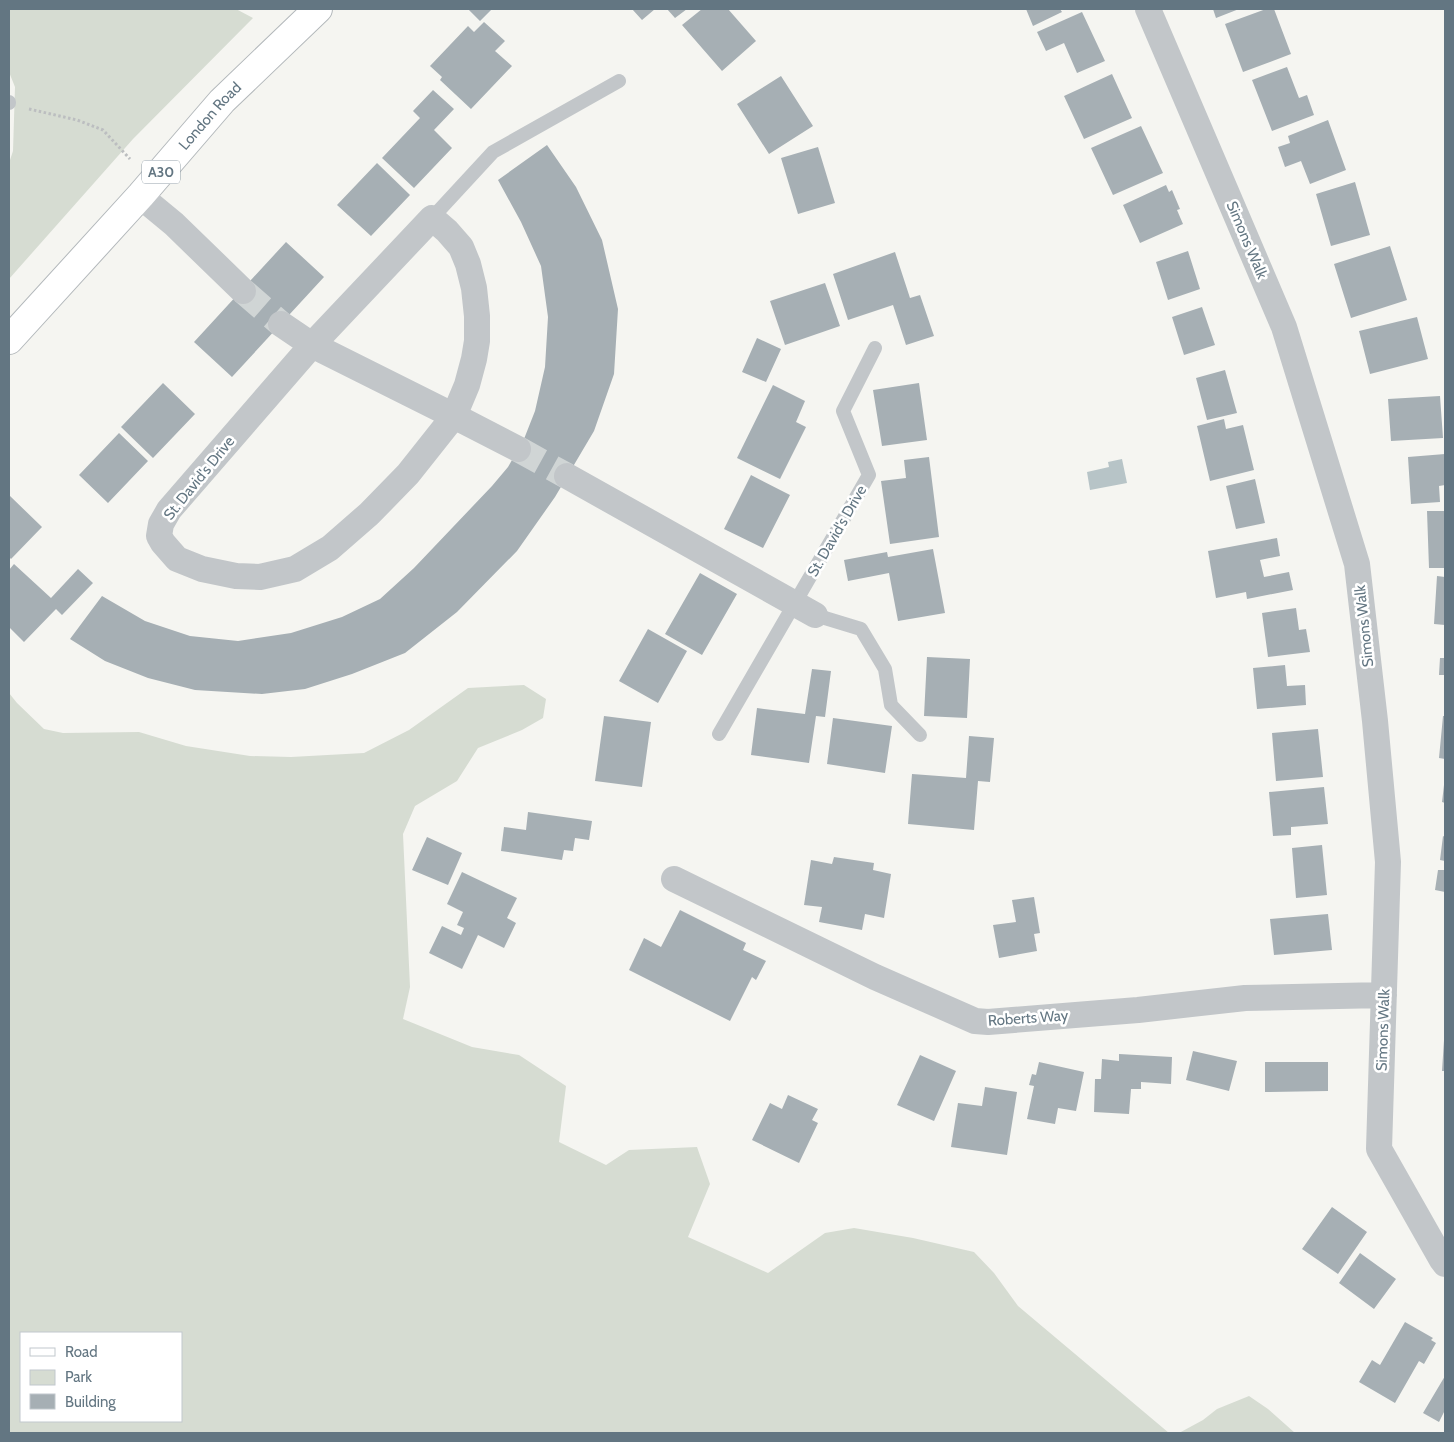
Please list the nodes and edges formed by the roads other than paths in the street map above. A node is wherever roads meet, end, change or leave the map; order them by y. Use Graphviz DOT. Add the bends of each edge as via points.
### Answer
graph roads {
  1 [pos="318,9"];
  2 [pos="1148,9"];
  3 [pos="619,81"];
  4 [pos="141,194"];
  5 [pos="432,218"];
  6 [pos="243,292"];
  7 [pos="281,324"];
  8 [pos="9,340"];
  9 [pos="312,345"];
  10 [pos="875,348"];
  11 [pos="454,416"];
  12 [pos="518,449"];
  13 [pos="567,476"];
  14 [pos="805,609"];
  15 [pos="719,734"];
  16 [pos="920,735"];
  17 [pos="674,879"];
  18 [pos="1384,995"];
  19 [pos="1445,1264"];
  1 -- 4 [label="main road, London Road / A30" via="222,101"];
  2 -- 18 [label="street, Simons Walk" via="1284,327 1358,564 1388,862"];
  3 -- 5 [label="lane" via="493,152"];
  4 -- 6 [label="street"];
  4 -- 8 [label="main road, London Road / A30"];
  5 -- 9 [label="street, St. David's Drive"];
  5 -- 11 [label="street, St. David's Drive" via="461,248 474,288 477,341"];
  7 -- 9 [label="street"];
  9 -- 11 [label="street"];
  9 -- 11 [label="street, St. David's Drive" via="169,510 159,536 177,559 202,569 236,576 260,577 295,569 330,548 369,514 408,474"];
  10 -- 14 [label="lane, St. David's Drive" via="843,411 869,475"];
  11 -- 12 [label="street"];
  13 -- 14 [label="street"];
  14 -- 15 [label="lane, St. David's Drive"];
  14 -- 16 [label="lane" via="861,630 885,669 891,705"];
  17 -- 18 [label="street, Roberts Way" via="875,977 976,1021 1138,1010 1245,998"];
  18 -- 19 [label="street, Simons Walk" via="1379,1149"];
}
